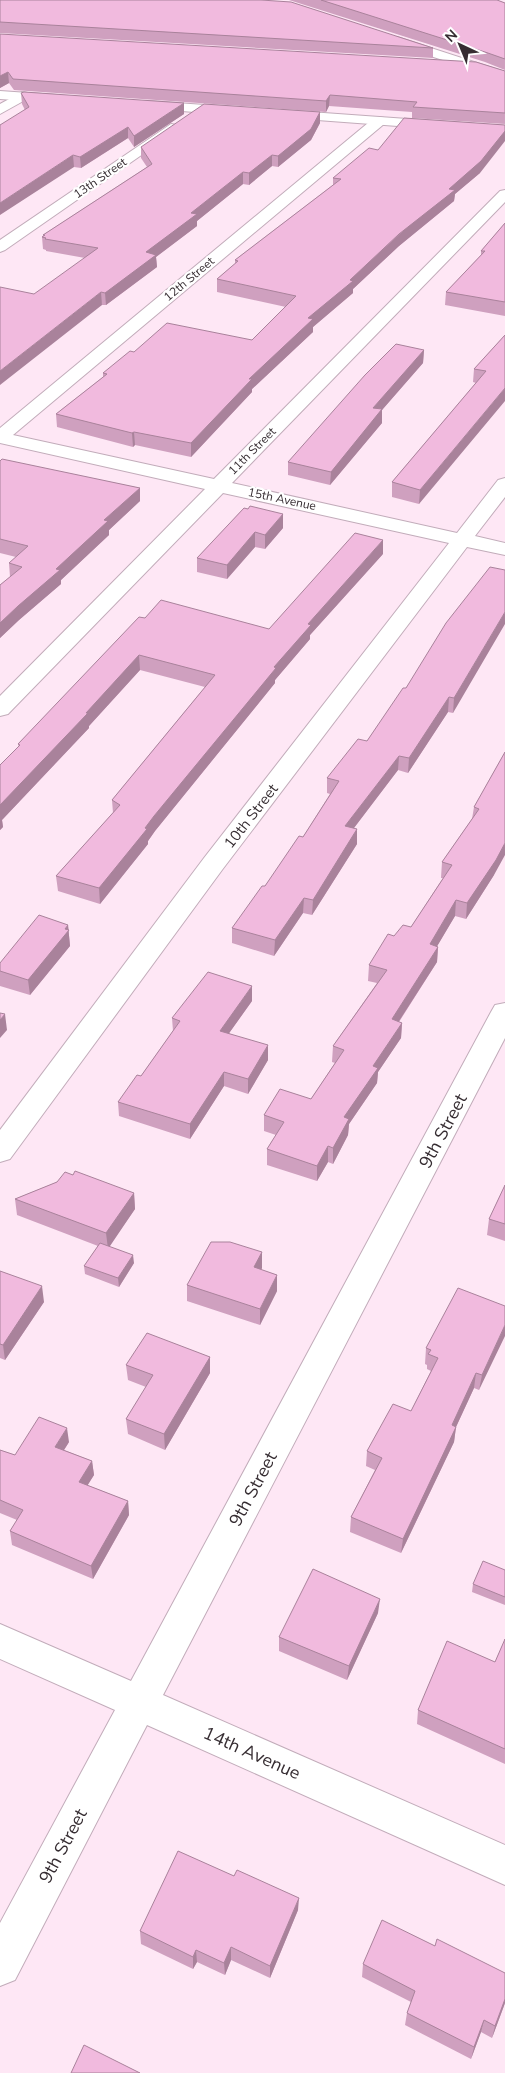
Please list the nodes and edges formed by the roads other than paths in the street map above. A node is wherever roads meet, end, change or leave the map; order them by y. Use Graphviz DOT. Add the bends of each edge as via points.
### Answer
graph roads {
  1 [pos="387,37"];
  2 [pos="434,65"];
  3 [pos="480,67"];
  4 [pos="505,76"];
  5 [pos="0,95"];
  6 [pos="22,96"];
  7 [pos="72,100"];
  8 [pos="131,104"];
  9 [pos="200,108"];
  10 [pos="0,110"];
  11 [pos="249,112"];
  12 [pos="269,113"];
  13 [pos="379,120"];
  14 [pos="505,130"];
  15 [pos="505,194"];
  16 [pos="0,247"];
  17 [pos="0,437"];
  18 [pos="505,484"];
  19 [pos="218,486"];
  20 [pos="463,540"];
  21 [pos="505,549"];
  22 [pos="0,710"];
  23 [pos="505,1012"];
  24 [pos="0,1151"];
  25 [pos="0,1641"];
  26 [pos="139,1703"];
  27 [pos="505,1865"];
  28 [pos="0,1965"];
  1 -- 3 [label="street"];
  2 -- 3 [label="street"];
  3 -- 4 [label="street"];
  5 -- 6 [label="street"];
  6 -- 7 [label="street"];
  6 -- 10 [label="street"];
  8 -- 9 [label="street"];
  9 -- 11 [label="street"];
  9 -- 16 [label="street, 13th Street"];
  12 -- 13 [label="street"];
  13 -- 14 [label="street"];
  13 -- 17 [label="street, 12th Street"];
  15 -- 19 [label="street, 11th Street"];
  17 -- 19 [label="street, 15th Avenue"];
  18 -- 20 [label="street, 10th Street"];
  19 -- 20 [label="street, 15th Avenue"];
  19 -- 22 [label="street, 11th Street"];
  20 -- 21 [label="street, 15th Avenue"];
  20 -- 24 [label="street, 10th Street" via="213,864"];
  23 -- 26 [label="street, 9th Street"];
  25 -- 26 [label="street, 14th Avenue"];
  26 -- 27 [label="street, 14th Avenue"];
  26 -- 28 [label="street, 9th Street"];
}
